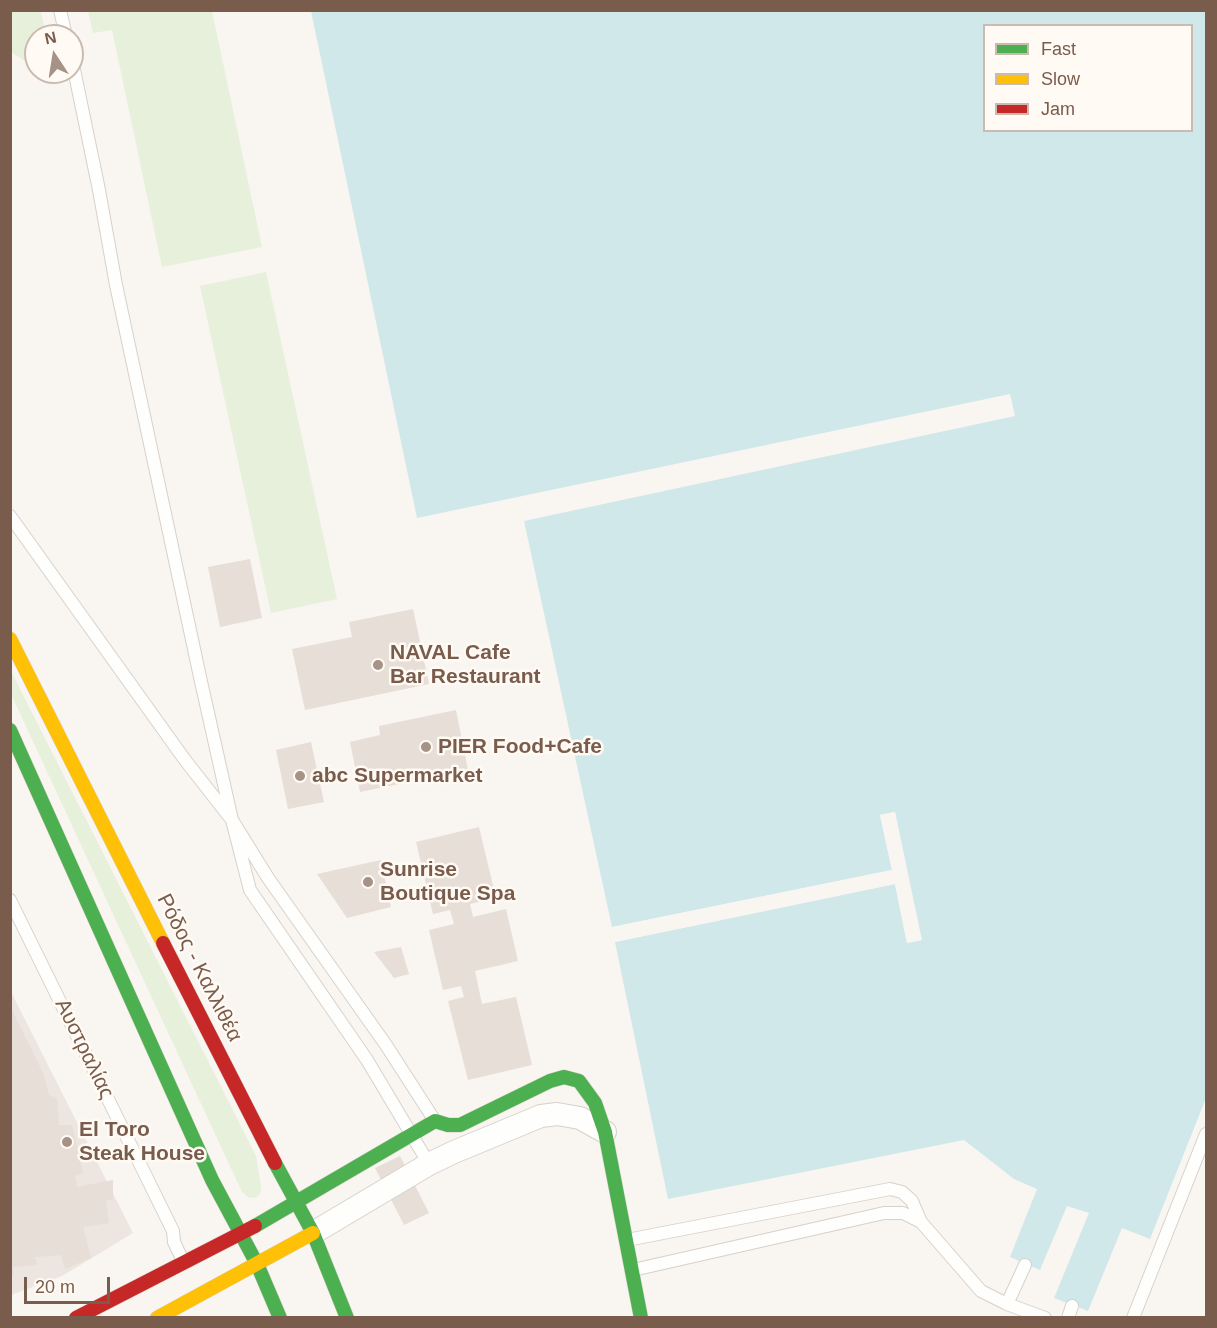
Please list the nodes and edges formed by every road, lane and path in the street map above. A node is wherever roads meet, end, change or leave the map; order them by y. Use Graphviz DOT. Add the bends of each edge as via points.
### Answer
graph roads {
  1 [pos="77,84"];
  2 [pos="10,516"];
  3 [pos="10,639"];
  4 [pos="10,730"];
  5 [pos="232,820"];
  6 [pos="10,900"];
  7 [pos="435,1120"];
  8 [pos="605,1132"];
  9 [pos="412,1134"];
  10 [pos="1206,1134"];
  11 [pos="449,1144"];
  12 [pos="429,1164"];
  13 [pos="296,1202"];
  14 [pos="921,1222"];
  15 [pos="313,1233"];
  16 [pos="241,1235"];
  17 [pos="627,1241"];
  18 [pos="184,1263"];
  19 [pos="257,1264"];
  20 [pos="1025,1265"];
  21 [pos="632,1270"];
  22 [pos="1007,1304"];
  23 [pos="76,1317"];
  24 [pos="157,1317"];
  25 [pos="280,1317"];
  26 [pos="347,1317"];
  27 [pos="641,1317"];
  28 [pos="1045,1317"];
  29 [pos="1132,1317"];
  1 -- 5 [label="lane" via="118,296"];
  2 -- 5 [label="lane" via="184,760"];
  3 -- 13 [label="main road, Ρόδος - Καλλιθέα"];
  4 -- 16 [label="main road" via="212,1180"];
  5 -- 7 [label="lane"];
  5 -- 9 [label="lane" via="250,890 367,1060"];
  6 -- 18 [label="lane, Αυστραλίας" via="173,1231"];
  7 -- 8 [label="main road" via="460,1125 564,1077 579,1081 595,1103"];
  7 -- 9 [label="main road"];
  7 -- 11 [label="lane"];
  8 -- 11 [label="street" via="580,1118 557,1114"];
  8 -- 17 [label="main road"];
  9 -- 12 [label="lane"];
  9 -- 13 [label="main road"];
  10 -- 29 [label="lane"];
  11 -- 12 [label="street"];
  12 -- 15 [label="street"];
  13 -- 15 [label="main road, Ρόδος - Καλλιθέα"];
  13 -- 16 [label="main road"];
  14 -- 17 [label="lane" via="912,1201 902,1192 890,1189"];
  14 -- 21 [label="lane" via="903,1213 885,1213"];
  14 -- 22 [label="lane" via="981,1291"];
  15 -- 19 [label="main road"];
  15 -- 26 [label="main road, Ρόδος - Καλλιθέα"];
  16 -- 18 [label="main road"];
  16 -- 19 [label="main road"];
  17 -- 21 [label="main road"];
  18 -- 23 [label="main road"];
  19 -- 24 [label="main road"];
  19 -- 25 [label="main road"];
  20 -- 22 [label="lane"];
  21 -- 27 [label="main road"];
  22 -- 28 [label="lane"];
}
